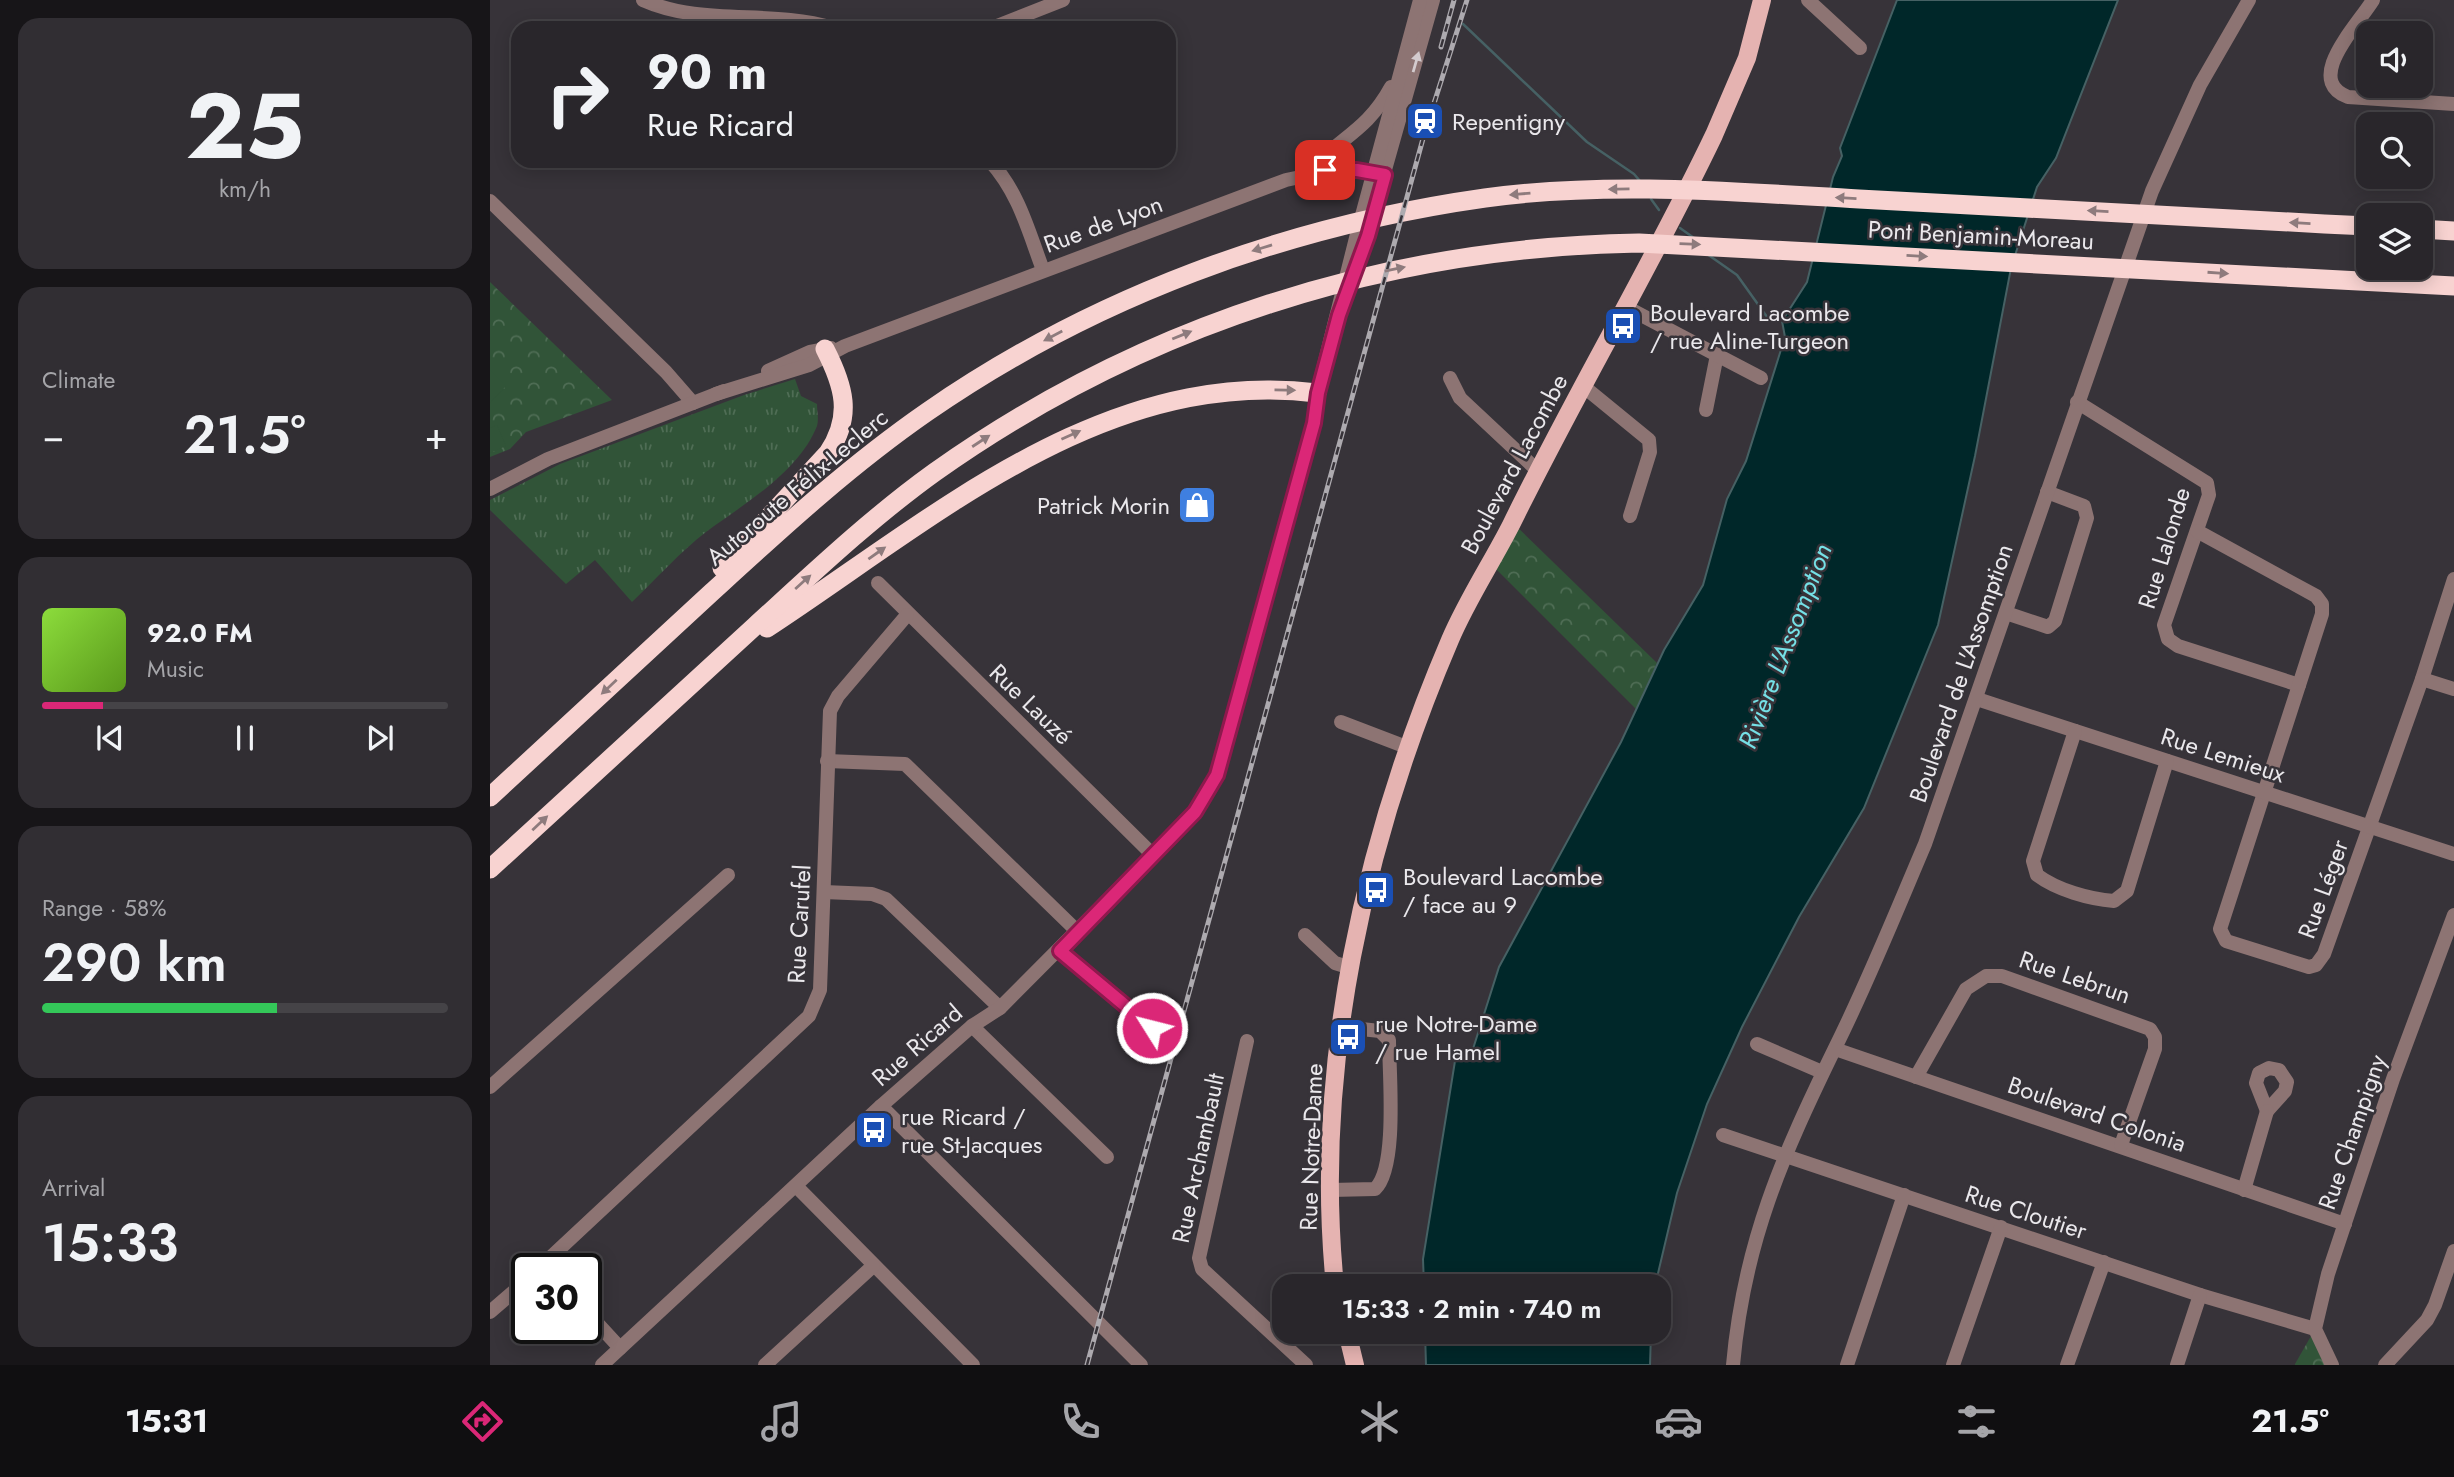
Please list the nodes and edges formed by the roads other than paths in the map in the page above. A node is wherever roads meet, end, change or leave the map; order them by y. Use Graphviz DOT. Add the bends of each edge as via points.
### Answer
graph roads {
  1 [pos="643,0"];
  2 [pos="1063,0"];
  3 [pos="1420,0"];
  4 [pos="1433,0"];
  5 [pos="1762,0"];
  6 [pos="1808,0"];
  7 [pos="2249,0"];
  8 [pos="2373,0"];
  9 [pos="803,21"];
  10 [pos="1010,21"];
  11 [pos="1860,48"];
  12 [pos="1399,74"];
  13 [pos="2454,104"];
  14 [pos="995,168"];
  15 [pos="1307,174"];
  16 [pos="1379,174"];
  17 [pos="1588,190"];
  18 [pos="490,201"];
  19 [pos="2356,225"];
  20 [pos="2433,230"];
  21 [pos="2454,231"];
  22 [pos="1043,270"];
  23 [pos="2454,288"];
  24 [pos="1626,307"];
  25 [pos="832,350"];
  26 [pos="1717,355"];
  27 [pos="1450,378"];
  28 [pos="1761,378"];
  29 [pos="1583,386"];
  30 [pos="1318,393"];
  31 [pos="2077,402"];
  32 [pos="692,403"];
  33 [pos="1706,410"];
  34 [pos="1537,470"];
  35 [pos="490,489"];
  36 [pos="2047,492"];
  37 [pos="1630,516"];
  38 [pos="2197,531"];
  39 [pos="2454,579"];
  40 [pos="878,583"];
  41 [pos="2006,613"];
  42 [pos="907,615"];
  43 [pos="659,641"];
  44 [pos="716,661"];
  45 [pos="2422,679"];
  46 [pos="2299,685"];
  47 [pos="2454,689"];
  48 [pos="1978,699"];
  49 [pos="1341,722"];
  50 [pos="2075,731"];
  51 [pos="1409,748"];
  52 [pos="827,761"];
  53 [pos="2167,761"];
  54 [pos="2263,792"];
  55 [pos="490,797"];
  56 [pos="2370,827"];
  57 [pos="2454,854"];
  58 [pos="1154,856"];
  59 [pos="490,869"];
  60 [pos="728,875"];
  61 [pos="824,892"];
  62 [pos="2454,915"];
  63 [pos="1078,932"];
  64 [pos="1305,934"];
  65 [pos="1060,951"];
  66 [pos="1351,968"];
  67 [pos="1000,1008"];
  68 [pos="972,1026"];
  69 [pos="1342,1027"];
  70 [pos="1152,1028"];
  71 [pos="1247,1041"];
  72 [pos="1757,1044"];
  73 [pos="1835,1049"];
  74 [pos="1822,1072"];
  75 [pos="1916,1077"];
  76 [pos="490,1087"];
  77 [pos="881,1106"];
  78 [pos="2267,1111"];
  79 [pos="1723,1135"];
  80 [pos="2121,1145"];
  81 [pos="1784,1154"];
  82 [pos="1107,1157"];
  83 [pos="797,1187"];
  84 [pos="1331,1190"];
  85 [pos="2244,1190"];
  86 [pos="1905,1195"];
  87 [pos="2344,1224"];
  88 [pos="2001,1227"];
  89 [pos="558,1253"];
  90 [pos="2453,1259"];
  91 [pos="2104,1262"];
  92 [pos="873,1266"];
  93 [pos="1334,1274"];
  94 [pos="511,1294"];
  95 [pos="2200,1295"];
  96 [pos="490,1312"];
  97 [pos="602,1328"];
  98 [pos="2315,1329"];
  99 [pos="1350,1344"];
  100 [pos="620,1348"];
  101 [pos="602,1365"];
  102 [pos="765,1365"];
  103 [pos="973,1365"];
  104 [pos="1141,1365"];
  105 [pos="1306,1365"];
  106 [pos="1355,1365"];
  107 [pos="1734,1365"];
  108 [pos="1847,1365"];
  109 [pos="1953,1365"];
  110 [pos="2067,1365"];
  111 [pos="2177,1365"];
  112 [pos="2332,1365"];
  113 [pos="2385,1365"];
  1 -- 9 [label="street" via="683,12"];
  2 -- 10 [label="street"];
  3 -- 12 [label="street"];
  16 -- 4 [label="street, one-way"];
  5 -- 24 [label="main road, Boulevard Lacombe" via="1747,58 1716,132"];
  6 -- 11 [label="street"];
  7 -- 31 [label="street, Boulevard de L'Assomption" via="2200,85 2161,168"];
  8 -- 13 [label="street" via="2330,65 2330,84 2336,93"];
  12 -- 15 [label="street" via="1369,121 1324,154"];
  12 -- 16 [label="street"];
  14 -- 22 [label="street" via="1020,205"];
  15 -- 16 [label="street, Rue de Lyon" via="1338,169"];
  15 -- 22 [label="street, Rue de Lyon"];
  16 -- 30 [label="street, Rue Ricard"];
  19 -- 17 [label="highway, Pont Benjamin-Moreau, one-way" via="1707,191"];
  17 -- 43 [label="highway, Autoroute Félix-Leclerc, one-way" via="1497,197 1328,229 1249,252 1089,317 984,375 841,476"];
  18 -- 32 [label="street" via="666,372"];
  20 -- 21 [label="highway"];
  22 -- 25 [label="street, Rue de Lyon"];
  44 -- 23 [label="highway, Pont Benjamin-Moreau, one-way" via="881,514 934,473 1084,381 1231,316 1311,289 1430,262 1572,245 1700,244"];
  24 -- 26 [label="street"];
  24 -- 29 [label="main road, Boulevard Lacombe"];
  25 -- 32 [label="street, Rue de Lyon" via="799,356"];
  25 -- 43 [label="highway" via="846,407 834,445"];
  26 -- 28 [label="street"];
  26 -- 33 [label="street"];
  27 -- 34 [label="street" via="1460,398"];
  29 -- 34 [label="main road, Boulevard Lacombe"];
  29 -- 37 [label="street" via="1649,440 1650,452"];
  44 -- 30 [label="highway, one-way" via="970,491 1056,442 1123,416 1185,400 1252,391"];
  30 -- 58 [label="street, Rue Ricard" via="1314,423 1211,789"];
  31 -- 36 [label="street, Boulevard de L'Assomption"];
  31 -- 38 [label="street, Rue Lalonde" via="2204,478 2209,495"];
  32 -- 35 [label="street, Rue de Lyon" via="548,459"];
  34 -- 51 [label="main road, Boulevard Lacombe" via="1451,637"];
  36 -- 41 [label="street, Boulevard de L'Assomption"];
  36 -- 41 [label="street" via="2084,506 2087,518 2056,621 2048,628 2040,627"];
  38 -- 46 [label="street" via="2322,604"];
  38 -- 46 [label="street, Rue Lalonde" via="2164,625 2168,639"];
  39 -- 45 [label="street"];
  40 -- 42 [label="street, Rue Lauzé"];
  41 -- 48 [label="street, Boulevard de L'Assomption"];
  42 -- 52 [label="street, Rue Carufel" via="838,696 830,711"];
  42 -- 58 [label="street, Rue Lauzé"];
  43 -- 55 [label="highway, Autoroute Félix-Leclerc, one-way"];
  59 -- 44 [label="highway, one-way"];
  45 -- 47 [label="street"];
  45 -- 56 [label="street"];
  46 -- 54 [label="street"];
  48 -- 50 [label="street, Rue Lemieux"];
  48 -- 73 [label="street, Boulevard de L'Assomption" via="1925,844"];
  49 -- 51 [label="street"];
  50 -- 53 [label="street, Rue Lemieux"];
  50 -- 53 [label="street" via="2033,861 2037,876 2046,882 2092,898 2114,901 2127,891"];
  51 -- 66 [label="main road, Boulevard Lacombe" via="1376,844"];
  52 -- 61 [label="street, Rue Carufel"];
  52 -- 63 [label="street" via="905,764"];
  53 -- 54 [label="street, Rue Lemieux"];
  54 -- 56 [label="street, Rue Lemieux"];
  54 -- 56 [label="street, Rue Léger" via="2220,929 2221,936 2235,945 2301,965 2316,965"];
  56 -- 57 [label="street, Rue Lemieux"];
  58 -- 63 [label="street, Rue Ricard"];
  60 -- 76 [label="street"];
  61 -- 67 [label="street" via="886,899"];
  61 -- 89 [label="street, Rue Carufel" via="820,990 809,1016"];
  62 -- 87 [label="street, Rue Champigny"];
  63 -- 65 [label="street, Rue Ricard"];
  64 -- 66 [label="street" via="1335,963"];
  65 -- 67 [label="street, Rue Ricard"];
  65 -- 70 [label="street"];
  66 -- 69 [label="main road, Rue Notre-Dame"];
  67 -- 68 [label="street, Rue Ricard"];
  68 -- 77 [label="street, Rue Ricard"];
  68 -- 82 [label="street"];
  69 -- 84 [label="main road, Rue Notre-Dame" via="1331,1133"];
  69 -- 84 [label="street" via="1380,1031 1389,1040 1389,1136 1384,1178 1375,1189"];
  71 -- 105 [label="street, Rue Archambault" via="1199,1258 1202,1269"];
  72 -- 74 [label="street"];
  73 -- 74 [label="street, Boulevard de L'Assomption"];
  73 -- 75 [label="street, Boulevard Colonia"];
  74 -- 81 [label="street, Boulevard de L'Assomption"];
  75 -- 80 [label="street, Boulevard Colonia"];
  75 -- 80 [label="street, Rue Lebrun" via="1966,989 1986,976 2014,980 2150,1029 2155,1049"];
  77 -- 83 [label="street, Rue Ricard"];
  77 -- 104 [label="street"];
  78 -- 85 [label="street"];
  79 -- 81 [label="street, Rue Cloutier"];
  80 -- 85 [label="street, Boulevard Colonia"];
  81 -- 86 [label="street, Rue Cloutier"];
  81 -- 107 [label="street, Boulevard de L'Assomption" via="1752,1247 1737,1317"];
  83 -- 92 [label="street"];
  83 -- 100 [label="street, Rue Ricard"];
  84 -- 93 [label="main road, Rue Notre-Dame"];
  85 -- 87 [label="street, Boulevard Colonia"];
  86 -- 88 [label="street, Rue Cloutier"];
  86 -- 108 [label="street"];
  87 -- 98 [label="street, Rue Champigny"];
  88 -- 91 [label="street, Rue Cloutier"];
  88 -- 109 [label="street"];
  90 -- 113 [label="street" via="2427,1320"];
  91 -- 95 [label="street, Rue Cloutier"];
  91 -- 110 [label="street"];
  92 -- 102 [label="street"];
  92 -- 103 [label="street"];
  94 -- 96 [label="street"];
  95 -- 98 [label="street, Rue Cloutier"];
  95 -- 111 [label="street"];
  97 -- 100 [label="street"];
  98 -- 112 [label="street"];
  99 -- 106 [label="main road"];
  100 -- 101 [label="street, Rue Ricard"];
}
